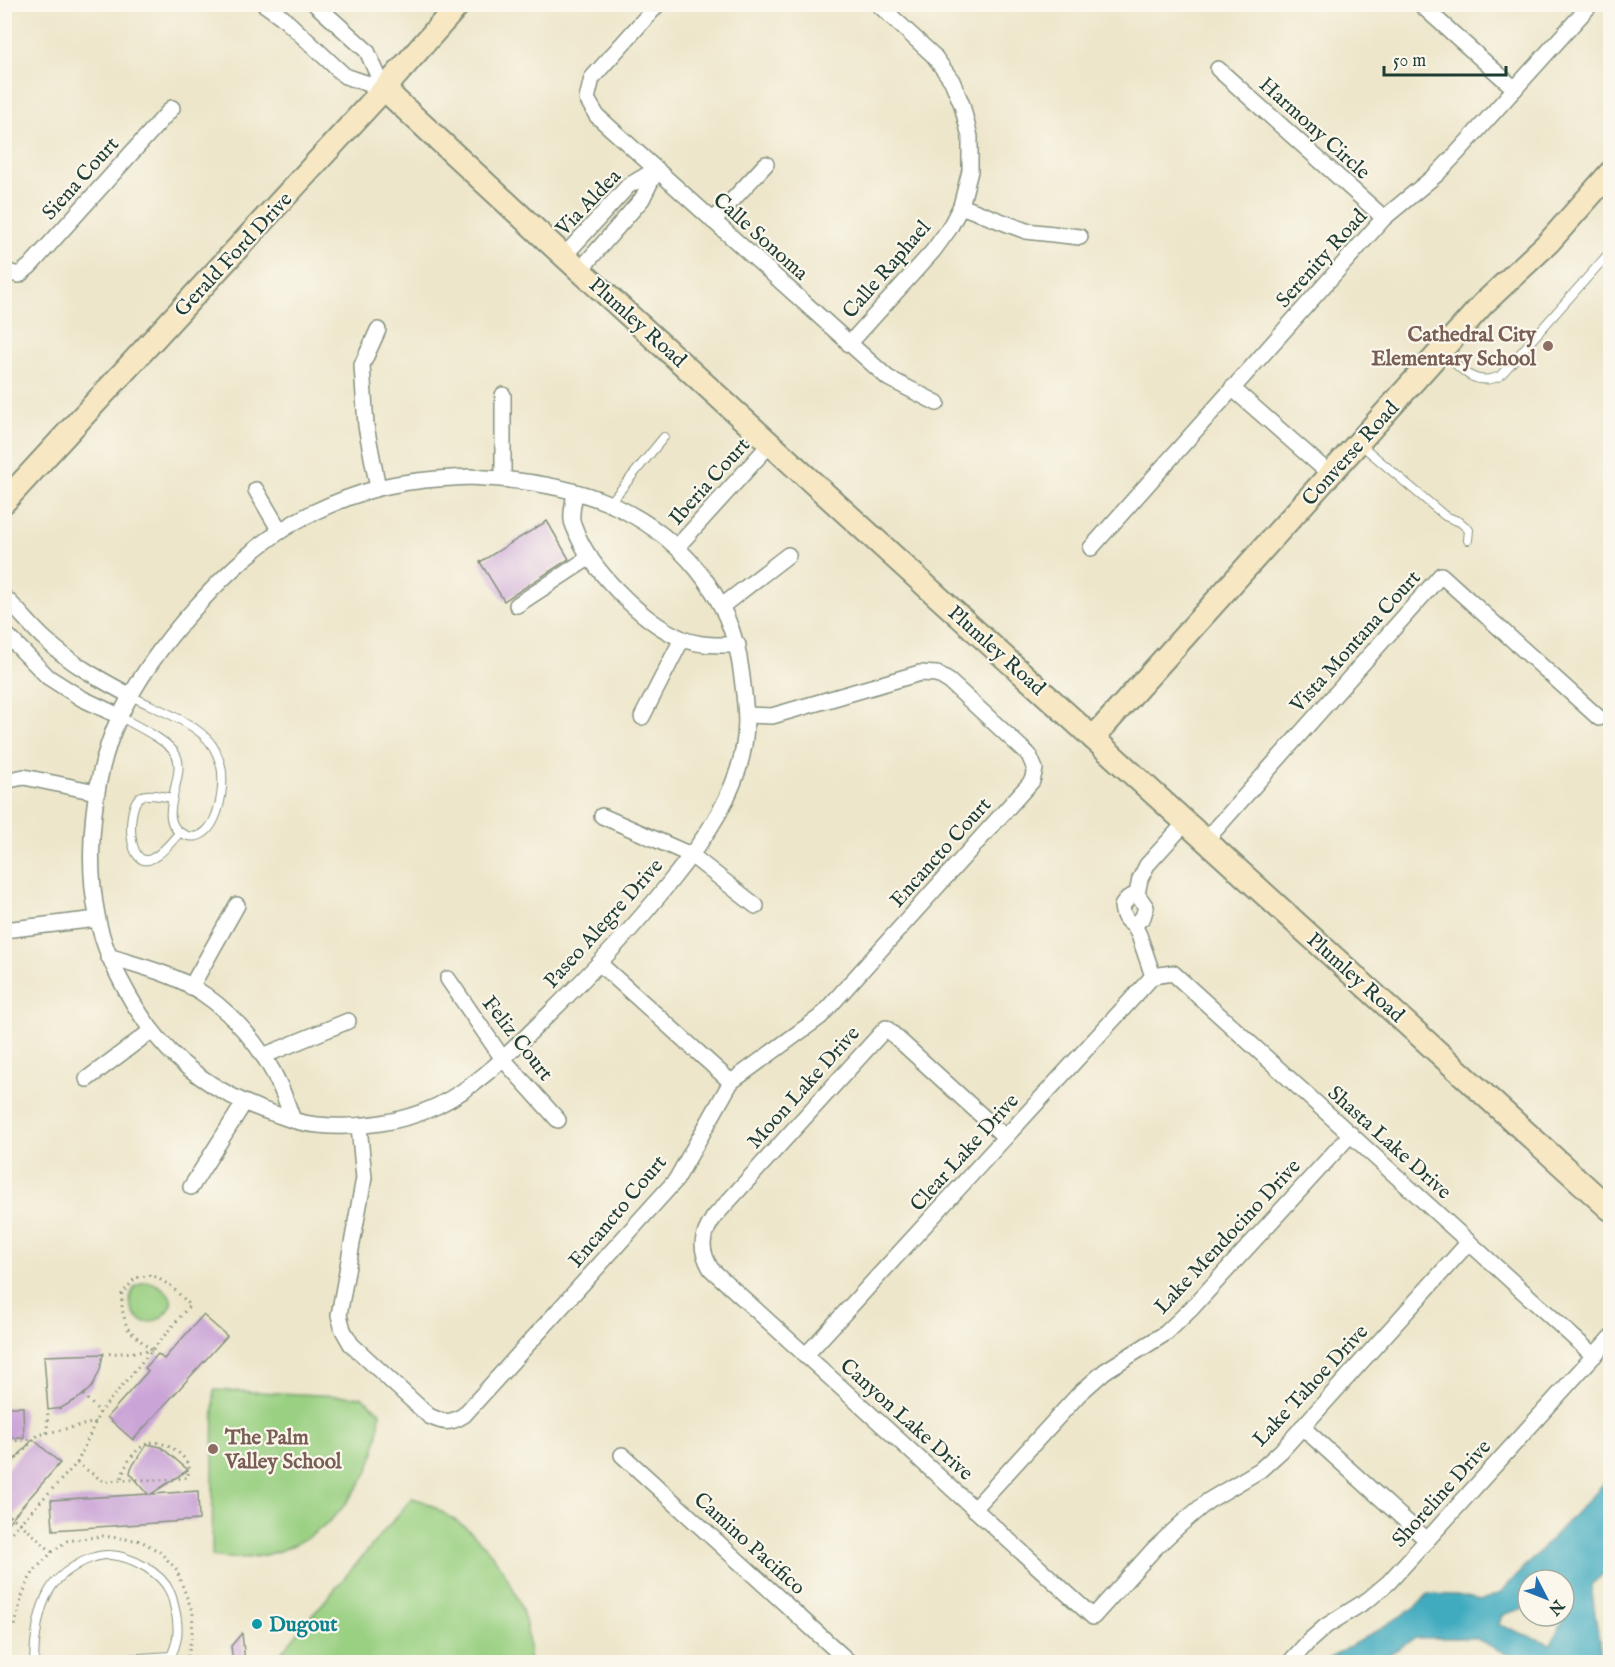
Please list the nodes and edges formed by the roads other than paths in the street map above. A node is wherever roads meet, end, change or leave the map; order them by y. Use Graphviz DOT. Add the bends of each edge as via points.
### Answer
graph roads {
  1 [pos="264,4"];
  2 [pos="315,4"];
  3 [pos="459,4"];
  4 [pos="658,4"];
  5 [pos="878,4"];
  6 [pos="1420,4"];
  7 [pos="1591,4"];
  8 [pos="1218,69"];
  9 [pos="384,89"];
  10 [pos="1515,89"];
  11 [pos="172,108"];
  12 [pos="766,164"];
  13 [pos="657,170"];
  14 [pos="1611,173"];
  15 [pos="961,206"];
  16 [pos="1384,218"];
  17 [pos="713,221"];
  18 [pos="1080,237"];
  19 [pos="1611,252"];
  20 [pos="572,263"];
  21 [pos="12,273"];
  22 [pos="378,330"];
  23 [pos="849,344"];
  24 [pos="1442,351"];
  25 [pos="1232,388"];
  26 [pos="503,395"];
  27 [pos="937,403"];
  28 [pos="663,437"];
  29 [pos="771,443"];
  30 [pos="1359,443"];
  31 [pos="1331,475"];
  32 [pos="503,478"];
  33 [pos="378,488"];
  34 [pos="256,490"];
  35 [pos="575,492"];
  36 [pos="4,502"];
  37 [pos="609,504"];
  38 [pos="280,531"];
  39 [pos="1468,540"];
  40 [pos="677,547"];
  41 [pos="1091,548"];
  42 [pos="788,555"];
  43 [pos="590,557"];
  44 [pos="4,597"];
  45 [pos="517,605"];
  46 [pos="722,606"];
  47 [pos="4,632"];
  48 [pos="682,639"];
  49 [pos="738,645"];
  50 [pos="131,696"];
  51 [pos="747,715"];
  52 [pos="119,717"];
  53 [pos="642,717"];
  54 [pos="1599,718"];
  55 [pos="1093,738"];
  56 [pos="4,781"];
  57 [pos="96,792"];
  58 [pos="173,798"];
  59 [pos="602,816"];
  60 [pos="1186,822"];
  61 [pos="180,832"];
  62 [pos="1206,840"];
  63 [pos="691,855"];
  64 [pos="237,905"];
  65 [pos="756,906"];
  66 [pos="97,919"];
  67 [pos="4,930"];
  68 [pos="108,956"];
  69 [pos="600,964"];
  70 [pos="1153,976"];
  71 [pos="448,979"];
  72 [pos="191,987"];
  73 [pos="348,1021"];
  74 [pos="151,1031"];
  75 [pos="263,1056"];
  76 [pos="503,1059"];
  77 [pos="87,1079"];
  78 [pos="731,1082"];
  79 [pos="244,1103"];
  80 [pos="294,1120"];
  81 [pos="558,1120"];
  82 [pos="359,1126"];
  83 [pos="1351,1134"];
  84 [pos="1005,1137"];
  85 [pos="191,1187"];
  86 [pos="1611,1209"];
  87 [pos="1469,1242"];
  88 [pos="702,1246"];
  89 [pos="1611,1338"];
  90 [pos="805,1356"];
  91 [pos="1594,1356"];
  92 [pos="1302,1427"];
  93 [pos="622,1455"];
  94 [pos="974,1509"];
  95 [pos="1427,1540"];
  96 [pos="1093,1617"];
  97 [pos="170,1659"];
  98 [pos="34,1662"];
  99 [pos="77,1662"];
  100 [pos="849,1662"];
  101 [pos="1290,1662"];
  1 -- 9 [label="street" via="345,76"];
  2 -- 9 [label="street" via="367,51"];
  3 -- 9 [label="street, Gerald Ford Drive"];
  4 -- 13 [label="street, Calle Sonoma" via="592,78 587,99 597,116"];
  5 -- 15 [label="street, Calle Raphael" via="934,56 952,81 962,105 970,137 970,171"];
  6 -- 10 [label="street"];
  7 -- 10 [label="street, Serenity Road"];
  8 -- 16 [label="street, Harmony Circle"];
  9 -- 20 [label="street, Plumley Road"];
  9 -- 36 [label="street, Gerald Ford Drive"];
  10 -- 16 [label="street, Serenity Road" via="1437,174"];
  11 -- 21 [label="street, Siena Court" via="30,266"];
  12 -- 17 [label="street"];
  13 -- 17 [label="street, Calle Sonoma"];
  13 -- 20 [label="street, Via Aldea" via="642,199"];
  14 -- 24 [label="street, Converse Road"];
  15 -- 18 [label="street" via="1026,231"];
  15 -- 23 [label="street, Calle Raphael" via="933,251"];
  16 -- 25 [label="street, Serenity Road"];
  17 -- 23 [label="street, Calle Sonoma"];
  19 -- 24 [label="lane" via="1500,376 1480,380"];
  20 -- 29 [label="street, Plumley Road"];
  22 -- 33 [label="street" via="362,365 366,426"];
  23 -- 27 [label="street, Calle Sonoma" via="888,378"];
  24 -- 30 [label="street, Converse Road"];
  25 -- 31 [label="street"];
  25 -- 41 [label="street, Serenity Road"];
  26 -- 32 [label="street"];
  28 -- 37 [label="lane"];
  29 -- 40 [label="street, Iberia Court"];
  29 -- 55 [label="street, Plumley Road"];
  30 -- 31 [label="street, Converse Road"];
  30 -- 39 [label="lane" via="1445,516 1469,530"];
  31 -- 55 [label="street, Converse Road"];
  32 -- 33 [label="street, Paseo Alegre Drive" via="427,480"];
  32 -- 35 [label="street, Paseo Alegre Drive"];
  33 -- 38 [label="street, Paseo Alegre Drive" via="312,513"];
  34 -- 38 [label="street"];
  35 -- 37 [label="street, Paseo Alegre Drive"];
  35 -- 43 [label="street" via="572,520"];
  37 -- 40 [label="street, Paseo Alegre Drive" via="650,525"];
  38 -- 50 [label="street, Paseo Alegre Drive" via="215,585 152,660"];
  40 -- 46 [label="street, Paseo Alegre Drive" via="702,573"];
  42 -- 46 [label="street"];
  43 -- 45 [label="street"];
  43 -- 48 [label="street" via="632,604"];
  44 -- 50 [label="street" via="65,657"];
  46 -- 49 [label="street, Paseo Alegre Drive"];
  47 -- 52 [label="street" via="48,677"];
  48 -- 49 [label="street" via="703,645"];
  48 -- 53 [label="street"];
  49 -- 51 [label="street, Paseo Alegre Drive"];
  50 -- 52 [label="street, Paseo Alegre Drive"];
  50 -- 61 [label="lane" via="193,726 212,744 219,761 222,782 215,820 201,834"];
  51 -- 63 [label="street, Paseo Alegre Drive" via="745,741 729,793 712,827"];
  51 -- 78 [label="street, Encancto Court" via="772,716 920,673 937,674 1029,755 1035,769 1032,781 820,1017"];
  52 -- 57 [label="street, Paseo Alegre Drive"];
  52 -- 58 [label="lane" via="161,741 178,758"];
  54 -- 62 [label="street, Vista Montana Court" via="1441,575"];
  55 -- 60 [label="street, Plumley Road"];
  56 -- 57 [label="street" via="24,777"];
  57 -- 66 [label="street, Paseo Alegre Drive" via="92,885"];
  58 -- 61 [label="lane" via="170,813"];
  58 -- 61 [label="lane" via="144,795 137,800 130,832 132,847 143,859 153,859"];
  59 -- 63 [label="street"];
  60 -- 62 [label="street, Plumley Road"];
  60 -- 70 [label="street" via="1147,865 1137,894 1122,906 1123,915 1139,935"];
  62 -- 86 [label="street, Plumley Road"];
  63 -- 65 [label="street"];
  63 -- 69 [label="street, Paseo Alegre Drive"];
  64 -- 72 [label="street"];
  66 -- 67 [label="street"];
  66 -- 68 [label="street, Paseo Alegre Drive"];
  68 -- 72 [label="street"];
  68 -- 74 [label="street, Paseo Alegre Drive"];
  69 -- 76 [label="street, Paseo Alegre Drive"];
  69 -- 78 [label="street"];
  70 -- 83 [label="street, Shasta Lake Drive" via="1173,973"];
  70 -- 84 [label="street, Clear Lake Drive"];
  71 -- 76 [label="street, Feliz Court"];
  72 -- 75 [label="street" via="239,1025"];
  73 -- 75 [label="street"];
  74 -- 77 [label="street"];
  74 -- 79 [label="street, Paseo Alegre Drive" via="191,1070"];
  75 -- 80 [label="street"];
  76 -- 81 [label="street, Feliz Court"];
  76 -- 82 [label="street, Paseo Alegre Drive" via="434,1108 403,1119"];
  78 -- 82 [label="street, Encancto Court" via="676,1180 464,1415 454,1421 443,1422 429,1416 351,1344 343,1330 339,1315 364,1178"];
  79 -- 80 [label="street, Paseo Alegre Drive"];
  79 -- 85 [label="street"];
  80 -- 82 [label="street, Paseo Alegre Drive"];
  83 -- 87 [label="street, Shasta Lake Drive"];
  83 -- 94 [label="street, Lake Mendocino Drive" via="1192,1308 1166,1333 1105,1371 1079,1394"];
  84 -- 88 [label="street, Moon Lake Drive" via="886,1028 714,1217"];
  84 -- 90 [label="street, Clear Lake Drive"];
  87 -- 91 [label="street, Shasta Lake Drive"];
  87 -- 92 [label="street, Lake Tahoe Drive"];
  88 -- 90 [label="street, Canyon Lake Drive" via="711,1269"];
  89 -- 91 [label="street, Shoreline Drive"];
  90 -- 94 [label="street, Canyon Lake Drive"];
  91 -- 95 [label="street, Shoreline Drive"];
  92 -- 95 [label="street"];
  92 -- 96 [label="street, Lake Tahoe Drive" via="1260,1470 1208,1501 1181,1524"];
  93 -- 100 [label="street, Camino Pacifico"];
  94 -- 96 [label="street, Canyon Lake Drive"];
  95 -- 101 [label="street, Shoreline Drive" via="1389,1582 1326,1626"];
  97 -- 98 [label="lane" via="178,1634 170,1591 153,1572 131,1559 108,1555 84,1560 64,1573 49,1590 34,1644"];
  97 -- 99 [label="lane"];
}
